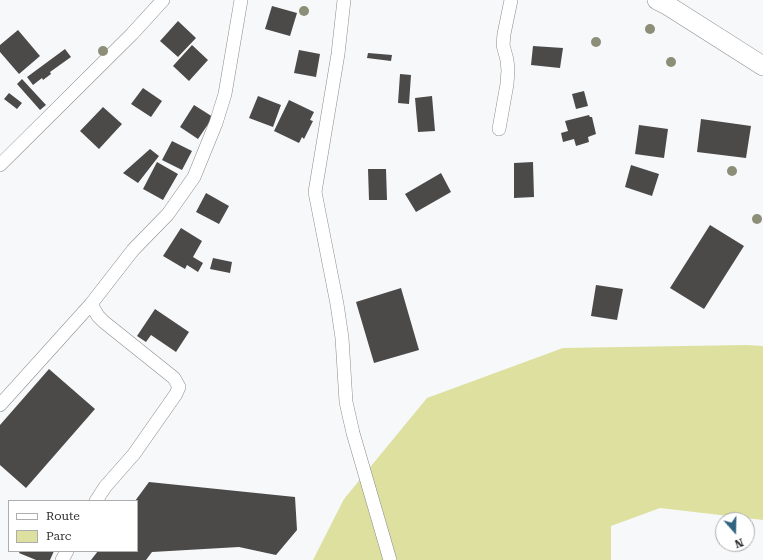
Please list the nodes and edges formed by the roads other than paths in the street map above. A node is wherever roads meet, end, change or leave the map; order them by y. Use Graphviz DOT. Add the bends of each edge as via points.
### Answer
graph roads {
  1 [pos="163,0"];
  2 [pos="241,0"];
  3 [pos="344,0"];
  4 [pos="511,0"];
  5 [pos="657,0"];
  6 [pos="763,66"];
  7 [pos="500,129"];
  8 [pos="0,165"];
  9 [pos="91,304"];
  10 [pos="0,406"];
  11 [pos="97,500"];
  12 [pos="390,560"];
  1 -- 8 [label="street"];
  2 -- 9 [label="street" via="225,94 194,177 168,214 133,250"];
  3 -- 12 [label="street" via="338,54 315,192 342,338 346,402"];
  4 -- 7 [label="street" via="503,45 508,70"];
  5 -- 6 [label="street"];
  9 -- 10 [label="street"];
  9 -- 11 [label="street" via="104,322 174,378 179,387 134,454"];
}
